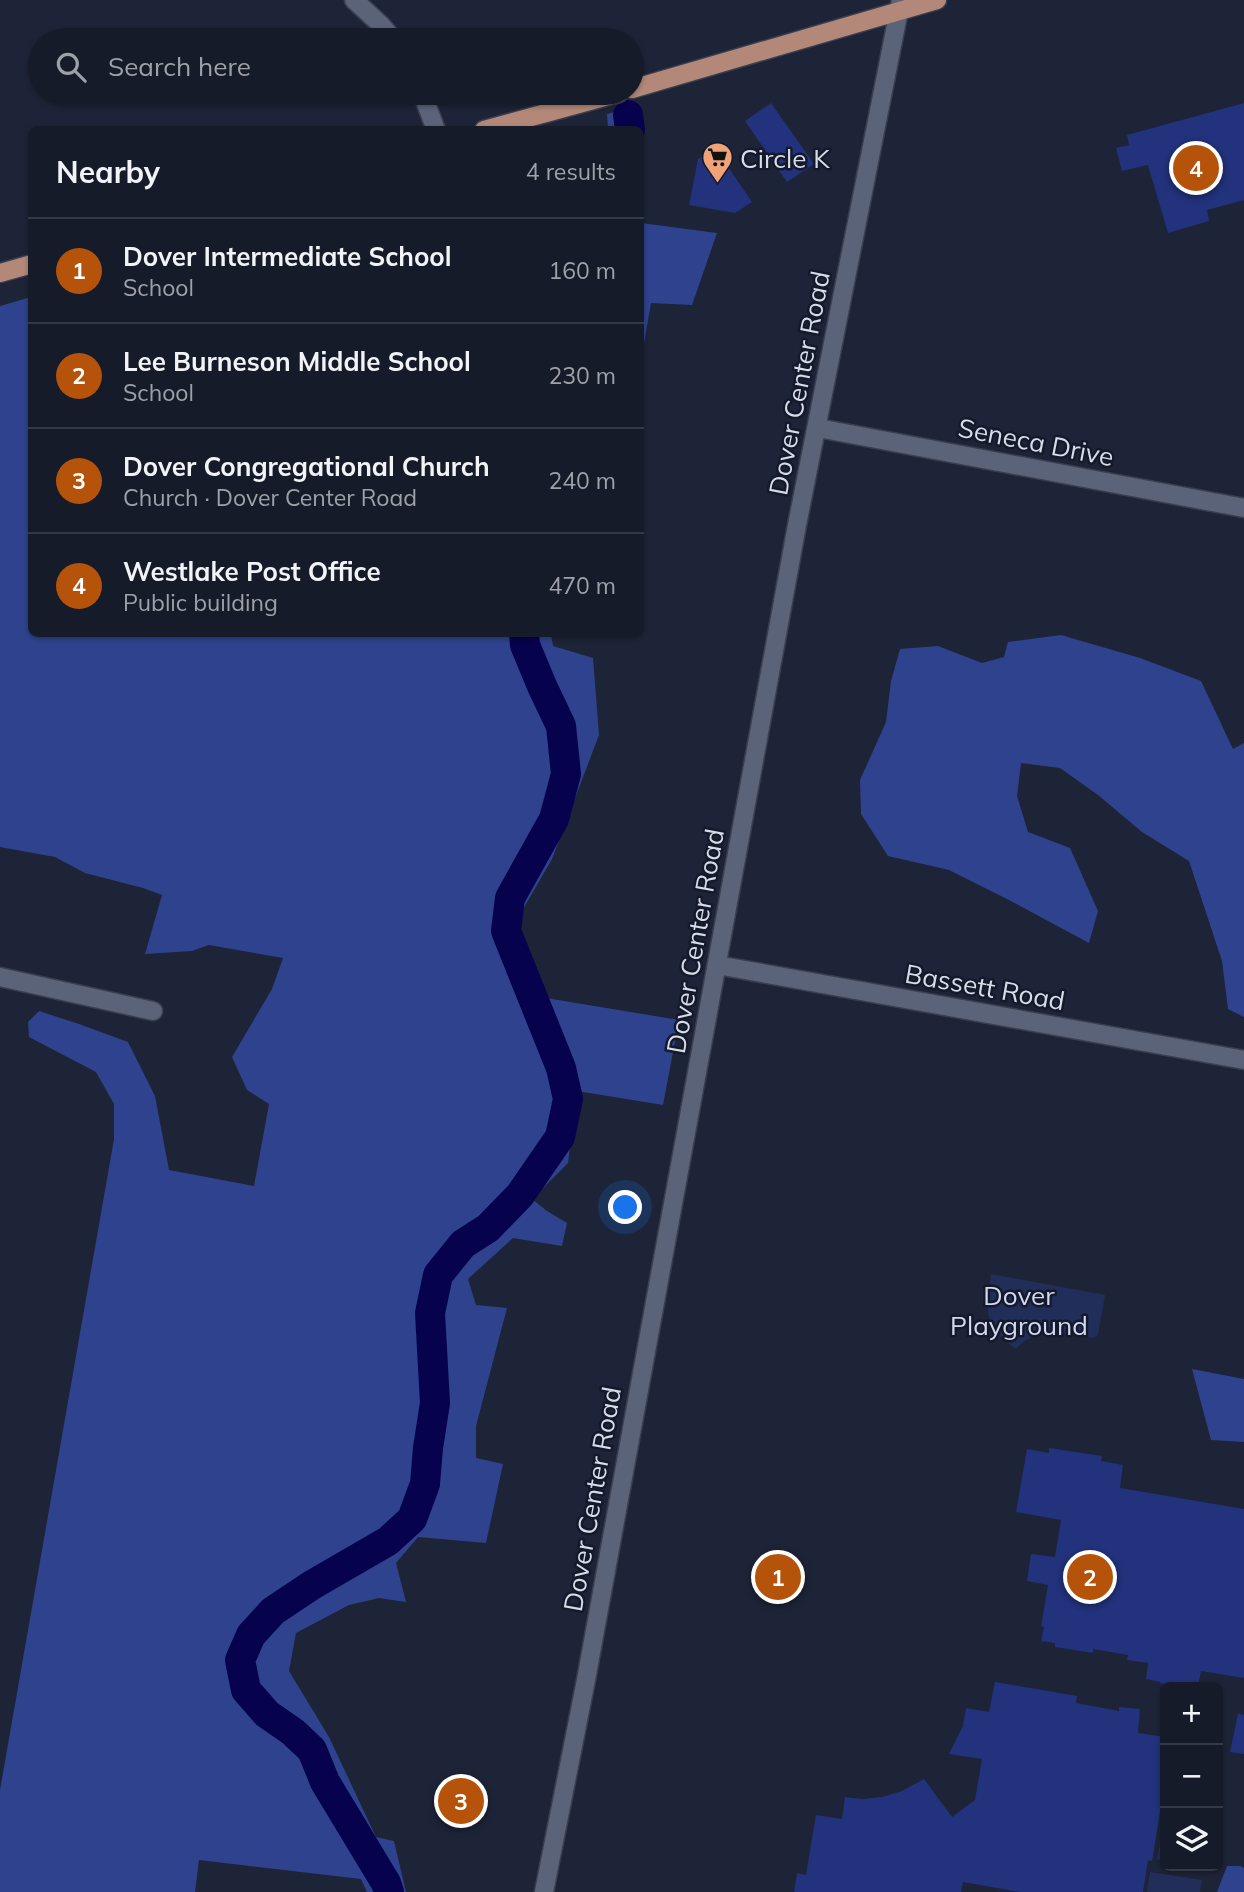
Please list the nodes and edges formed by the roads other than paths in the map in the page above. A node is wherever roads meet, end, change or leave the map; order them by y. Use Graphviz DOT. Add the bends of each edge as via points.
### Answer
graph roads {
  1 [pos="354,0"];
  2 [pos="937,0"];
  3 [pos="900,5"];
  4 [pos="384,28"];
  5 [pos="644,85"];
  6 [pos="427,105"];
  7 [pos="575,105"];
  8 [pos="434,126"];
  9 [pos="499,126"];
  10 [pos="28,265"];
  11 [pos="0,274"];
  12 [pos="817,428"];
  13 [pos="1244,508"];
  14 [pos="717,965"];
  15 [pos="1,982"];
  16 [pos="153,1011"];
  17 [pos="1244,1060"];
  18 [pos="544,1892"];
  1 -- 4 [label="street"];
  2 -- 3 [label="main road"];
  3 -- 5 [label="main road"];
  3 -- 12 [label="street, Dover Center Road"];
  6 -- 8 [label="street"];
  7 -- 9 [label="main road"];
  10 -- 11 [label="main road"];
  12 -- 13 [label="street, Seneca Drive"];
  12 -- 14 [label="street, Dover Center Road"];
  14 -- 17 [label="street, Bassett Road"];
  14 -- 18 [label="street, Dover Center Road"];
  15 -- 16 [label="street"];
}
